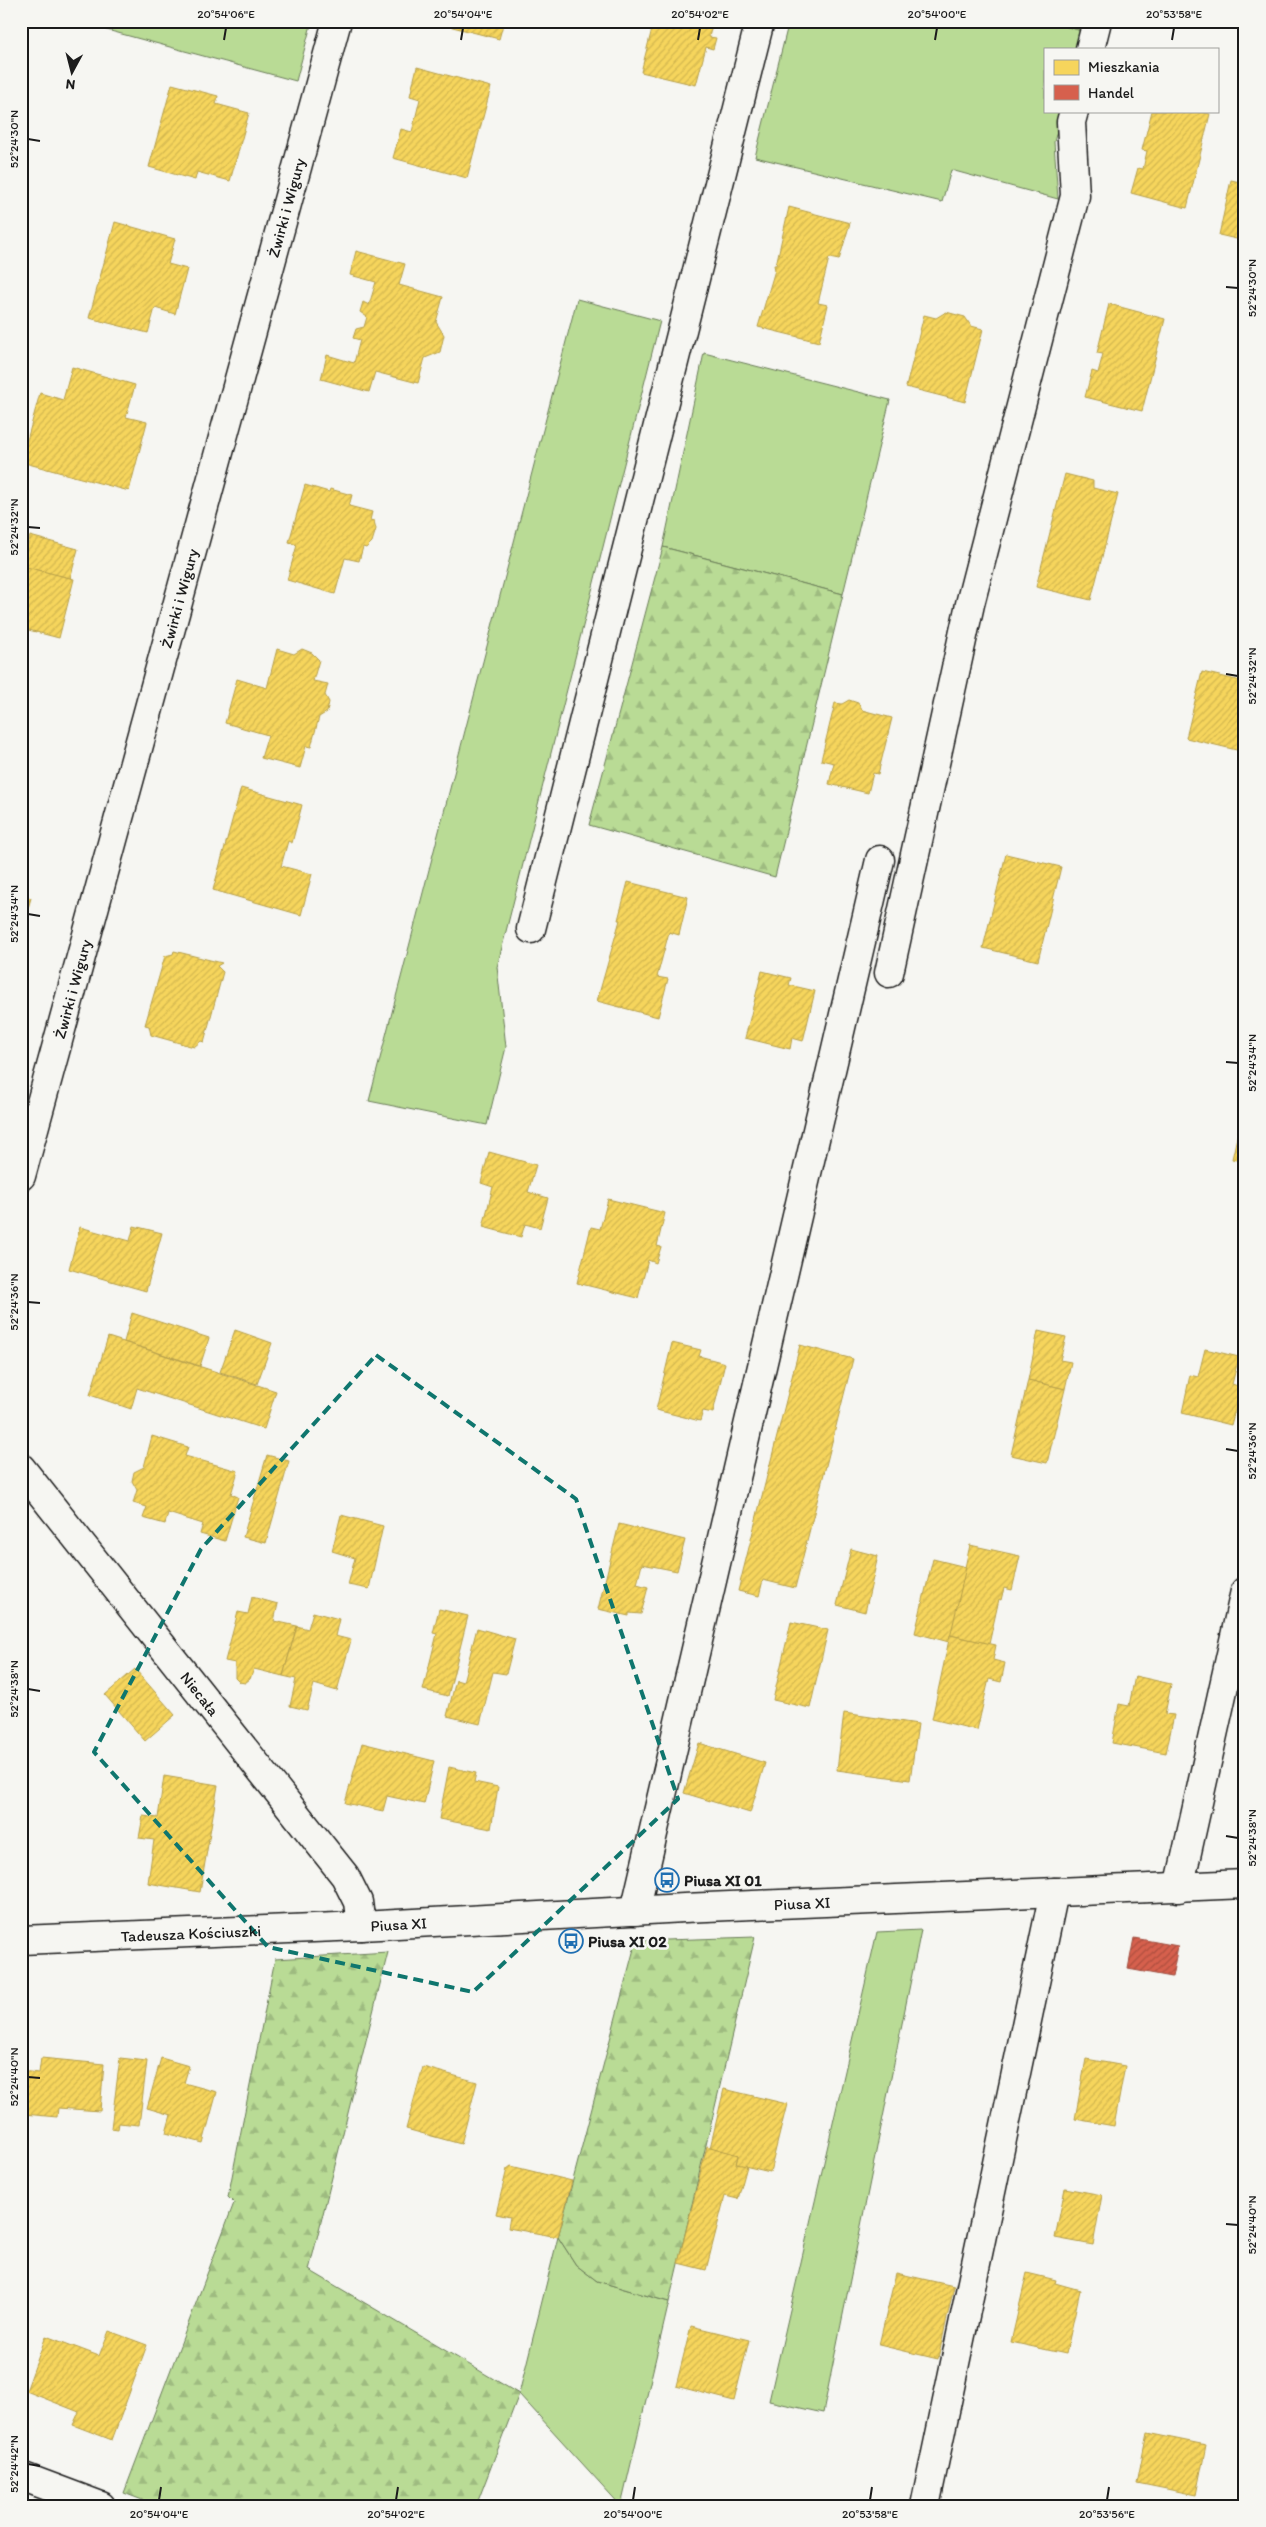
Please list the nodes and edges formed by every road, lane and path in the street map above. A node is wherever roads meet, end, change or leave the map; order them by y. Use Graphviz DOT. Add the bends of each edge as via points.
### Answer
graph roads {
  1 [pos="337,21"];
  2 [pos="760,21"];
  3 [pos="1097,21"];
  4 [pos="1090,48"];
  5 [pos="1074,112"];
  6 [pos="880,860"];
  7 [pos="531,929"];
  8 [pos="889,973"];
  9 [pos="21,1176"];
  10 [pos="21,1468"];
  11 [pos="1245,1592"];
  12 [pos="1245,1884"];
  13 [pos="1179,1888"];
  14 [pos="1054,1892"];
  15 [pos="635,1911"];
  16 [pos="362,1926"];
  17 [pos="21,1940"];
  18 [pos="21,2476"];
  19 [pos="101,2506"];
  20 [pos="925,2506"];
  1 -- 9 [label="street, Żwirki i Wigury"];
  2 -- 7 [label="street"];
  3 -- 4 [label="street"];
  5 -- 8 [label="street" via="1071,122 1075,196 970,604"];
  6 -- 15 [label="street"];
  10 -- 16 [label="street, Niecała" via="346,1876 358,1902"];
  11 -- 13 [label="street"];
  12 -- 13 [label="street, Piusa XI"];
  13 -- 14 [label="street, Piusa XI"];
  14 -- 15 [label="street, Piusa XI"];
  14 -- 20 [label="street"];
  15 -- 16 [label="street, Piusa XI"];
  16 -- 17 [label="street, Tadeusza Kościuszki"];
  18 -- 19 [label="street"];
}
